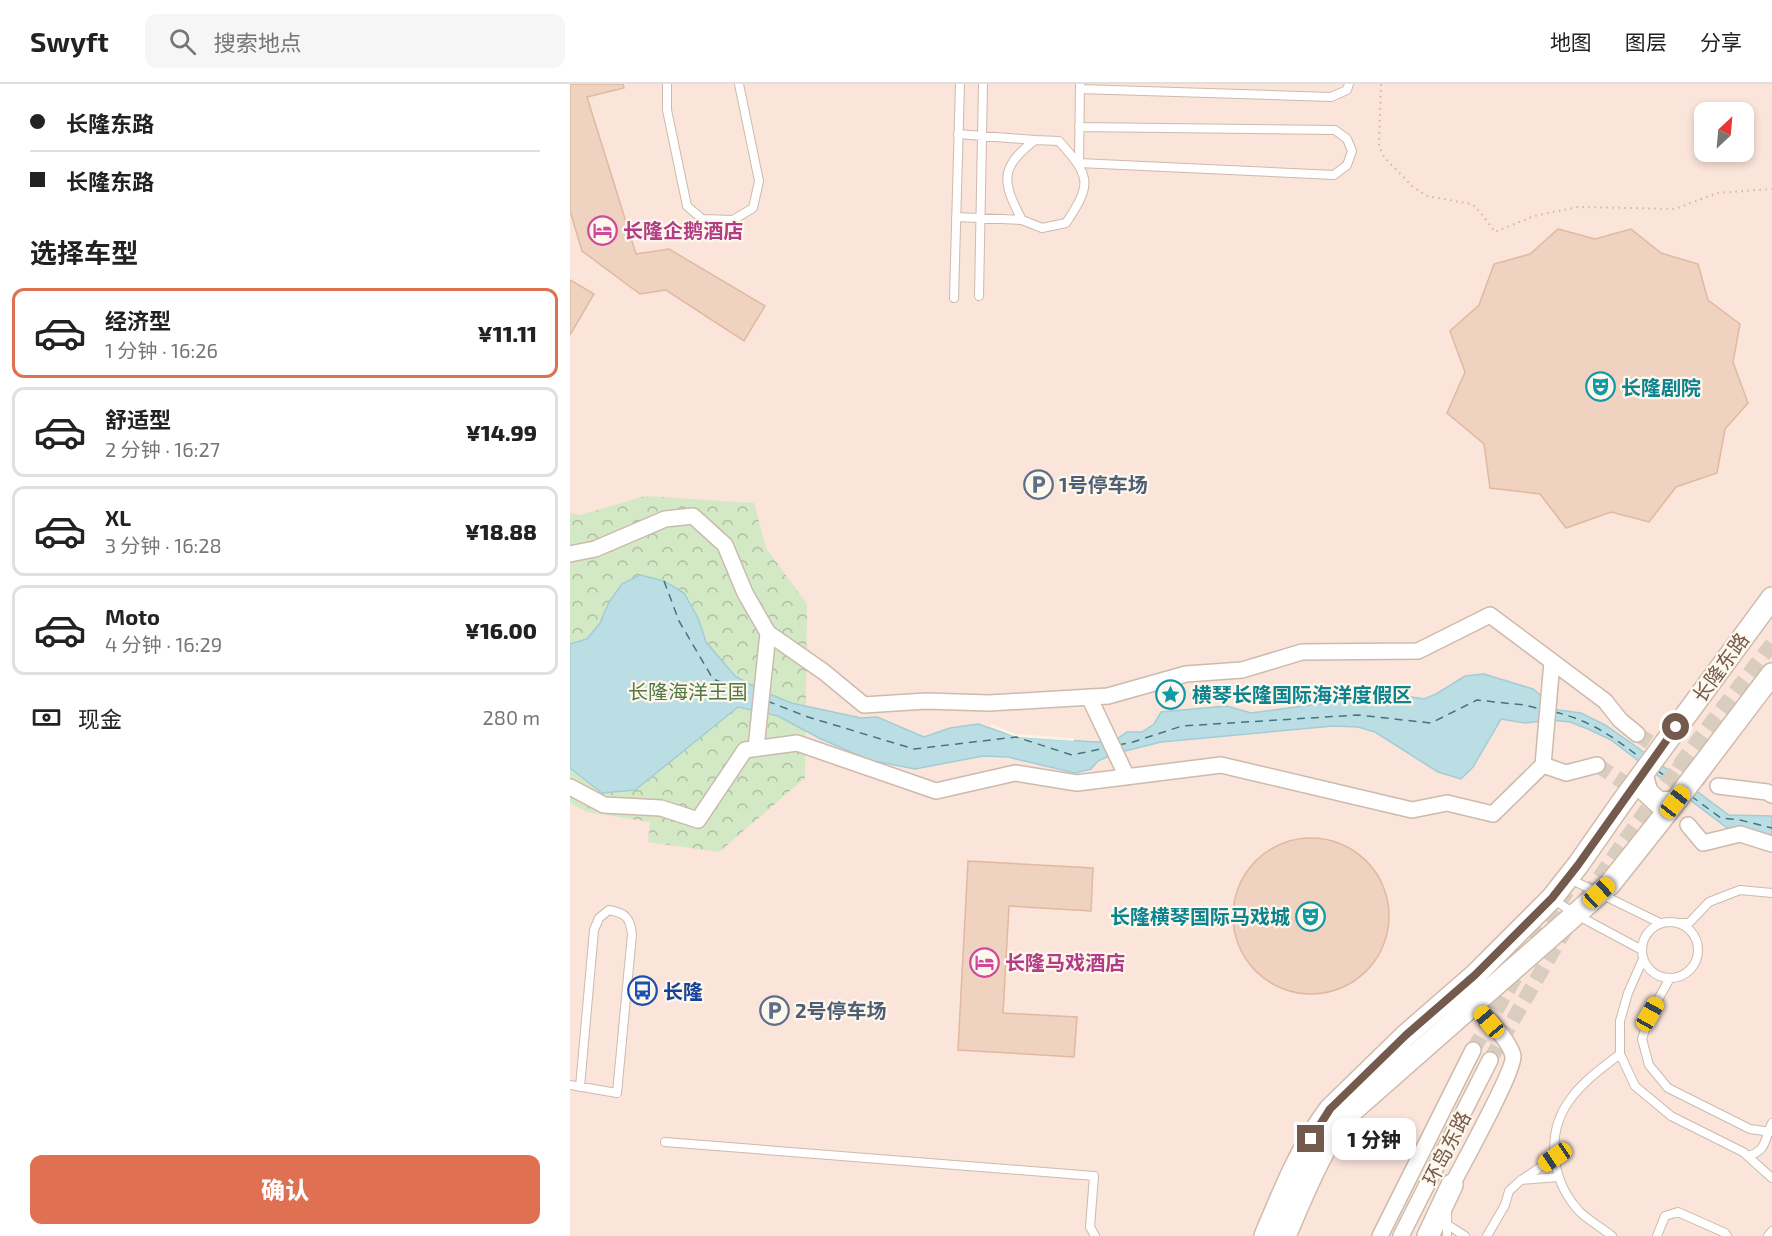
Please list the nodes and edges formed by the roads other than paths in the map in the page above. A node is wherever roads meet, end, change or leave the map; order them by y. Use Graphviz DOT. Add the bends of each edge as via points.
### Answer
graph roads {
  1 [pos="667,84"];
  2 [pos="739,84"];
  3 [pos="960,84"];
  4 [pos="983,84"];
  5 [pos="1349,84"];
  6 [pos="1080,86"];
  7 [pos="1079,127"];
  8 [pos="958,134"];
  9 [pos="982,135"];
  10 [pos="1035,140"];
  11 [pos="1079,163"];
  12 [pos="956,217"];
  13 [pos="981,218"];
  14 [pos="1022,220"];
  15 [pos="979,296"];
  16 [pos="954,298"];
  17 [pos="570,554"];
  18 [pos="1772,598"];
  19 [pos="768,633"];
  20 [pos="1552,662"];
  21 [pos="1772,674"];
  22 [pos="1089,697"];
  23 [pos="1637,734"];
  24 [pos="756,748"];
  25 [pos="1543,765"];
  26 [pos="1597,765"];
  27 [pos="1642,775"];
  28 [pos="1127,777"];
  29 [pos="1718,786"];
  30 [pos="570,787"];
  31 [pos="1772,795"];
  32 [pos="1675,802"];
  33 [pos="1688,825"];
  34 [pos="1772,844"];
  35 [pos="1568,878"];
  36 [pos="1599,893"];
  37 [pos="1772,893"];
  38 [pos="1552,898"];
  39 [pos="1575,914"];
  40 [pos="1660,923"];
  41 [pos="1679,923"];
  42 [pos="1642,955"];
  43 [pos="1670,978"];
  44 [pos="1467,997"];
  45 [pos="1473,1050"];
  46 [pos="1620,1054"];
  47 [pos="1490,1060"];
  48 [pos="570,1085"];
  49 [pos="580,1087"];
  50 [pos="1772,1123"];
  51 [pos="1770,1132"];
  52 [pos="664,1142"];
  53 [pos="1748,1156"];
  54 [pos="1555,1157"];
  55 [pos="1558,1177"];
  56 [pos="1772,1178"];
  57 [pos="1520,1180"];
  58 [pos="1452,1185"];
  59 [pos="1448,1226"];
  60 [pos="1772,1231"];
  61 [pos="1095,1236"];
  62 [pos="1265,1236"];
  63 [pos="1285,1236"];
  64 [pos="1380,1236"];
  65 [pos="1401,1236"];
  66 [pos="1428,1236"];
  67 [pos="1447,1236"];
  68 [pos="1465,1236"];
  69 [pos="1487,1236"];
  70 [pos="1612,1236"];
  71 [pos="1657,1236"];
  72 [pos="1727,1236"];
  73 [pos="1768,1236"];
  1 -- 2 [label="lane" via="667,110 687,206 702,219 733,220 753,208 759,181"];
  3 -- 8 [label="lane"];
  4 -- 9 [label="lane"];
  5 -- 6 [label="lane" via="1347,90 1331,97"];
  6 -- 7 [label="lane"];
  7 -- 11 [label="lane"];
  7 -- 11 [label="lane" via="1335,130 1347,139 1352,151 1347,165 1334,175"];
  8 -- 9 [label="lane"];
  8 -- 12 [label="lane"];
  9 -- 10 [label="lane"];
  9 -- 13 [label="lane"];
  10 -- 11 [label="lane" via="1059,141"];
  10 -- 14 [label="lane" via="1017,154 1007,174 1010,196"];
  11 -- 14 [label="lane" via="1085,177 1080,203 1066,223 1042,228"];
  12 -- 13 [label="lane"];
  12 -- 16 [label="lane"];
  13 -- 14 [label="lane"];
  13 -- 15 [label="lane"];
  17 -- 19 [label="street" via="595,549 665,519 693,516 725,545 745,593"];
  18 -- 27 [label="main road, 长隆东路"];
  19 -- 22 [label="street" via="864,705"];
  19 -- 24 [label="street"];
  20 -- 22 [label="street" via="1490,615 1418,651 1302,652 1242,670 1186,674 1108,696"];
  20 -- 23 [label="street" via="1605,702"];
  20 -- 25 [label="street"];
  21 -- 32 [label="main road, 长隆东路"];
  22 -- 28 [label="street"];
  24 -- 28 [label="street" via="797,743 936,791 1015,773 1077,783"];
  24 -- 30 [label="street" via="745,750 698,820 661,808 604,805"];
  25 -- 26 [label="street" via="1566,773"];
  25 -- 28 [label="street" via="1493,814 1447,803 1412,810 1221,765"];
  27 -- 32 [label="main road" via="1647,792 1659,803"];
  27 -- 35 [label="main road, 长隆东路"];
  29 -- 31 [label="street"];
  32 -- 36 [label="main road, 长隆东路"];
  33 -- 34 [label="street" via="1703,843 1740,834"];
  35 -- 36 [label="lane"];
  35 -- 38 [label="main road, 长隆东路"];
  36 -- 39 [label="main road, 长隆东路"];
  36 -- 40 [label="lane"];
  37 -- 41 [label="lane" via="1740,890 1709,902 1689,923"];
  38 -- 39 [label="lane"];
  38 -- 44 [label="main road, 长隆东路"];
  39 -- 42 [label="lane"];
  39 -- 44 [label="main road, 长隆东路" via="1531,955"];
  40 -- 41 [label="lane"];
  40 -- 42 [label="lane" via="1646,934"];
  41 -- 43 [label="lane" via="1694,935 1698,954 1688,971"];
  42 -- 43 [label="lane" via="1654,973"];
  42 -- 46 [label="lane" via="1620,1021"];
  43 -- 51 [label="lane" via="1650,1014 1642,1039 1649,1065 1668,1088 1750,1129"];
  44 -- 58 [label="street" via="1513,1057"];
  44 -- 62 [label="main road, 长隆东路" via="1406,1035 1330,1109 1286,1187"];
  44 -- 63 [label="main road, 长隆东路" via="1344,1118"];
  45 -- 64 [label="street, 环岛东路"];
  46 -- 53 [label="lane" via="1635,1086 1671,1116"];
  46 -- 54 [label="lane" via="1572,1097 1558,1121"];
  47 -- 65 [label="street, 环岛东路"];
  48 -- 49 [label="lane"];
  49 -- 49 [label="lane" via="594,930 599,918 609,910 622,912 631,920 632,934 617,1093"];
  50 -- 51 [label="lane"];
  51 -- 53 [label="lane" via="1758,1153"];
  52 -- 61 [label="lane" via="1094,1176 1090,1227"];
  53 -- 56 [label="lane"];
  54 -- 55 [label="lane"];
  54 -- 57 [label="lane"];
  55 -- 57 [label="lane"];
  55 -- 70 [label="lane" via="1580,1211"];
  57 -- 69 [label="lane" via="1509,1191"];
  58 -- 59 [label="lane" via="1447,1204"];
  58 -- 66 [label="main road"];
  59 -- 67 [label="lane"];
  59 -- 68 [label="lane"];
  60 -- 73 [label="lane"];
  71 -- 72 [label="lane" via="1665,1216 1678,1212"];
}
